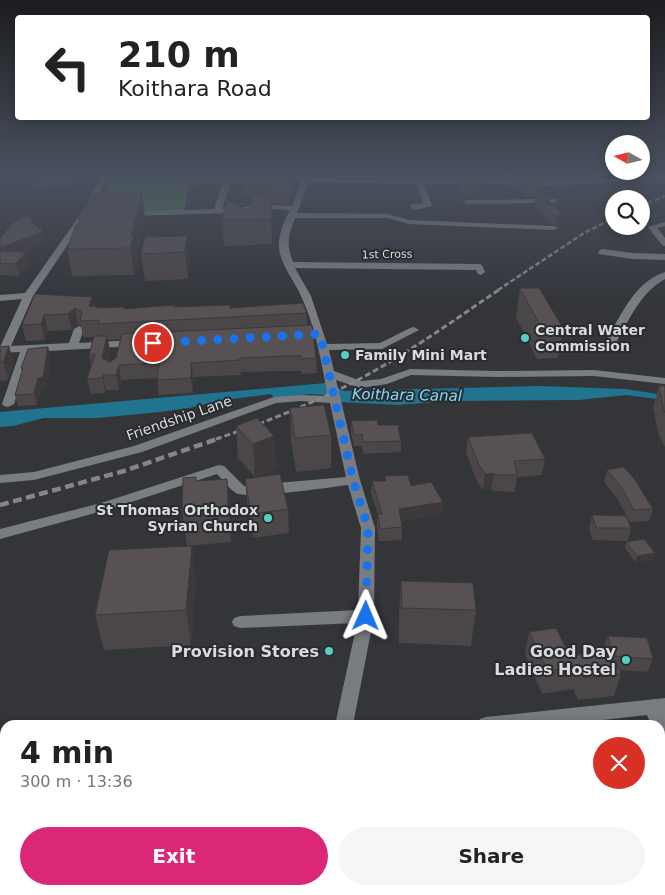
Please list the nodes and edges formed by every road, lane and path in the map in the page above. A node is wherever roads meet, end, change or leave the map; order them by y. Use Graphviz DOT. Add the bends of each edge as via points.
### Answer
graph roads {
  1 [pos="82,218"];
  2 [pos="290,218"];
  3 [pos="394,218"];
  4 [pos="665,224"];
  5 [pos="554,228"];
  6 [pos="665,243"];
  7 [pos="602,252"];
  8 [pos="665,257"];
  9 [pos="290,265"];
  10 [pos="439,266"];
  11 [pos="482,272"];
  12 [pos="665,275"];
  13 [pos="445,276"];
  14 [pos="28,296"];
  15 [pos="0,298"];
  16 [pos="79,330"];
  17 [pos="414,330"];
  18 [pos="147,343"];
  19 [pos="73,346"];
  20 [pos="322,347"];
  21 [pos="608,347"];
  22 [pos="27,348"];
  23 [pos="2,349"];
  24 [pos="329,379"];
  25 [pos="665,381"];
  26 [pos="334,400"];
  27 [pos="8,404"];
  28 [pos="0,479"];
  29 [pos="353,480"];
  30 [pos="0,534"];
  31 [pos="366,616"];
  32 [pos="240,622"];
  33 [pos="659,706"];
  34 [pos="345,720"];
  35 [pos="532,720"];
  36 [pos="662,720"];
  1 -- 14 [label="street" via="66,247"];
  2 -- 9 [label="street" via="283,247"];
  3 -- 5 [label="street" via="409,222"];
  4 -- 6 [label="street" via="652,227"];
  7 -- 8 [label="street"];
  9 -- 10 [label="street, 1st Cross"];
  9 -- 20 [label="street" via="306,296 315,335"];
  10 -- 11 [label="street, 1st Cross" via="479,267"];
  10 -- 13 [label="street"];
  12 -- 21 [label="street" via="637,297"];
  14 -- 15 [label="street"];
  14 -- 23 [label="street"];
  16 -- 19 [label="street"];
  17 -- 20 [label="street" via="382,346"];
  18 -- 19 [label="street" via="117,349"];
  19 -- 22 [label="street"];
  20 -- 24 [label="street"];
  22 -- 23 [label="street"];
  22 -- 27 [label="street"];
  24 -- 25 [label="street" via="360,385 383,382 410,372 594,373"];
  24 -- 26 [label="street"];
  26 -- 28 [label="street, Friendship Lane" via="274,400 138,449 34,476"];
  26 -- 29 [label="street"];
  29 -- 30 [label="street" via="241,490 218,469 105,506"];
  29 -- 31 [label="street" via="368,528"];
  31 -- 32 [label="street"];
  31 -- 34 [label="street"];
  33 -- 35 [label="street"];
  33 -- 36 [label="street"];
}
